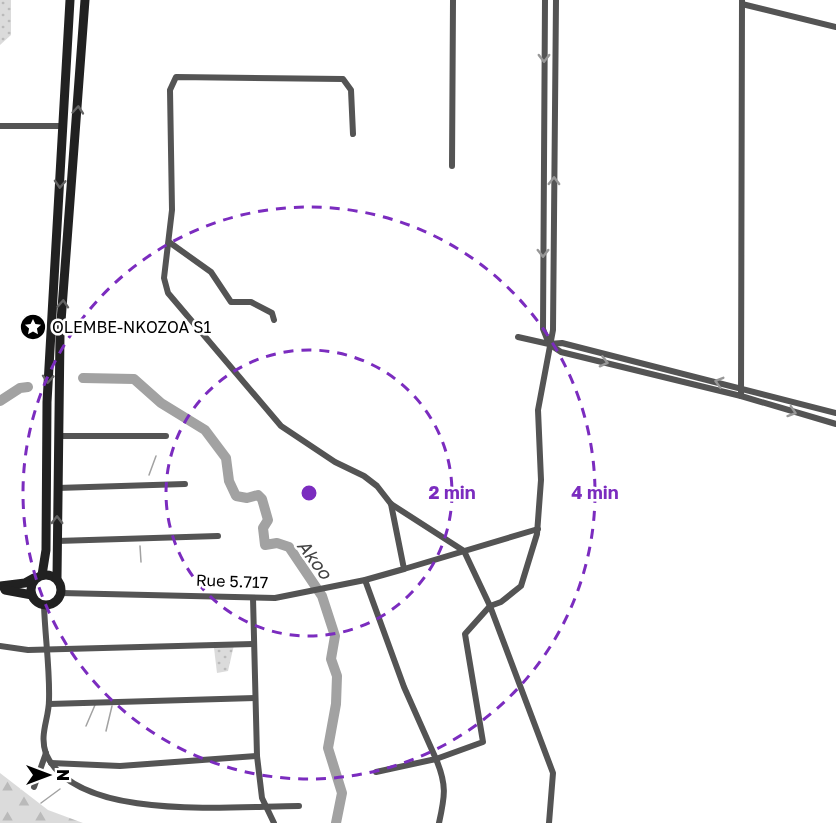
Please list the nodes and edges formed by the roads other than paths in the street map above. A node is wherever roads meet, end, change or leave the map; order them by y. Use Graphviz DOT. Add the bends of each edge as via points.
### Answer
graph roads {
  1 [pos="70,0"];
  2 [pos="85,0"];
  3 [pos="453,0"];
  4 [pos="544,0"];
  5 [pos="556,0"];
  6 [pos="742,2"];
  7 [pos="836,27"];
  8 [pos="0,126"];
  9 [pos="63,126"];
  10 [pos="353,134"];
  11 [pos="452,166"];
  12 [pos="169,242"];
  13 [pos="274,320"];
  14 [pos="518,337"];
  15 [pos="549,344"];
  16 [pos="741,388"];
  17 [pos="741,396"];
  18 [pos="836,413"];
  19 [pos="836,424"];
  20 [pos="58,436"];
  21 [pos="166,436"];
  22 [pos="185,484"];
  23 [pos="57,488"];
  24 [pos="391,504"];
  25 [pos="538,529"];
  26 [pos="218,536"];
  27 [pos="57,541"];
  28 [pos="464,551"];
  29 [pos="404,569"];
  30 [pos="39,576"];
  31 [pos="57,578"];
  32 [pos="365,580"];
  33 [pos="0,587"];
  34 [pos="61,593"];
  35 [pos="32,595"];
  36 [pos="253,598"];
  37 [pos="44,605"];
  38 [pos="490,606"];
  39 [pos="253,644"];
  40 [pos="0,646"];
  41 [pos="46,648"];
  42 [pos="255,698"];
  43 [pos="49,704"];
  44 [pos="46,753"];
  45 [pos="257,756"];
  46 [pos="436,759"];
  47 [pos="51,763"];
  48 [pos="376,772"];
  49 [pos="34,787"];
  50 [pos="267,806"];
  51 [pos="299,806"];
  52 [pos="274,823"];
  53 [pos="439,823"];
  54 [pos="549,823"];
  1 -- 9 [label="street"];
  20 -- 2 [label="street, one-way" via="60,334"];
  3 -- 11 [label="street"];
  4 -- 15 [label="street, one-way" via="543,329"];
  15 -- 5 [label="street, one-way" via="553,330"];
  6 -- 7 [label="street"];
  6 -- 16 [label="street"];
  8 -- 9 [label="street"];
  9 -- 30 [label="street, one-way" via="47,402 46,550"];
  10 -- 12 [label="street" via="351,90 343,79 176,76 170,90"];
  12 -- 13 [label="street" via="211,272 231,302 260,304 272,313"];
  12 -- 24 [label="street" via="164,270 168,293 246,388 281,426 377,486"];
  14 -- 15 [label="street"];
  16 -- 15 [label="street, one-way" via="562,343"];
  15 -- 17 [label="street, one-way" via="561,352"];
  15 -- 25 [label="street" via="538,410"];
  16 -- 17 [label="street"];
  16 -- 18 [label="street"];
  17 -- 19 [label="street, one-way"];
  20 -- 21 [label="street"];
  20 -- 23 [label="street"];
  22 -- 23 [label="street"];
  27 -- 23 [label="street, one-way"];
  24 -- 28 [label="street"];
  24 -- 29 [label="street"];
  25 -- 28 [label="street, Rue 5.717"];
  25 -- 38 [label="street" via="521,586"];
  26 -- 27 [label="street"];
  27 -- 31 [label="street"];
  28 -- 29 [label="street, Rue 5.717"];
  28 -- 38 [label="street"];
  29 -- 32 [label="street, Rue 5.717"];
  30 -- 31 [label="street"];
  30 -- 33 [label="street"];
  30 -- 35 [label="street" via="31,585"];
  31 -- 34 [label="street"];
  32 -- 36 [label="street, Rue 5.717" via="275,598"];
  32 -- 46 [label="street" via="391,654"];
  33 -- 35 [label="street"];
  34 -- 36 [label="street, Rue 5.717"];
  34 -- 37 [label="street" via="53,604"];
  35 -- 37 [label="street"];
  36 -- 39 [label="street"];
  37 -- 41 [label="street"];
  38 -- 46 [label="street" via="465,634 483,742"];
  38 -- 54 [label="street" via="553,773"];
  39 -- 41 [label="street"];
  39 -- 42 [label="street"];
  40 -- 41 [label="street"];
  41 -- 43 [label="street"];
  42 -- 43 [label="street"];
  42 -- 45 [label="street"];
  43 -- 44 [label="street" via="43,729"];
  44 -- 47 [label="street"];
  44 -- 49 [label="street"];
  45 -- 47 [label="street" via="120,766"];
  45 -- 50 [label="street" via="260,789"];
  46 -- 48 [label="street"];
  46 -- 53 [label="street" via="445,780"];
  47 -- 50 [label="street" via="79,791 128,808 177,811"];
  50 -- 51 [label="street"];
  50 -- 52 [label="street"];
}
